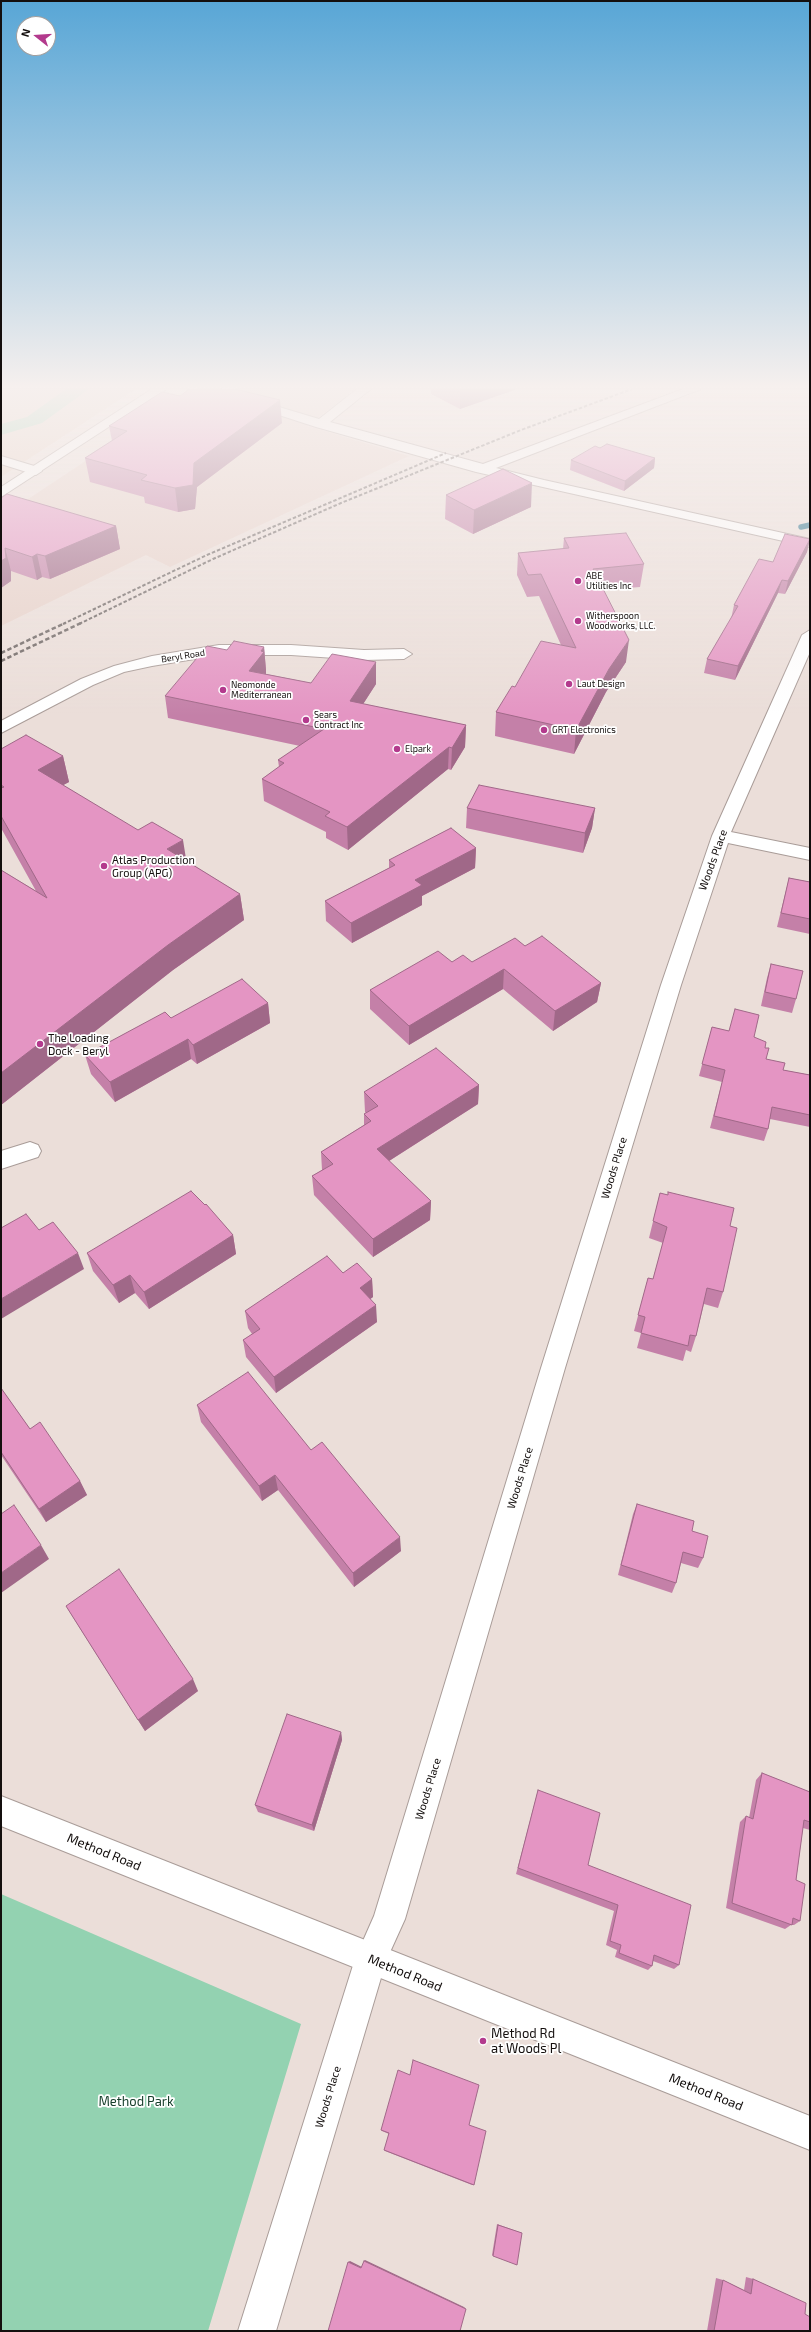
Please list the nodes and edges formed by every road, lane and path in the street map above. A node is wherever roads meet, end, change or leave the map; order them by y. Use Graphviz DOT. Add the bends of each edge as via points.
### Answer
graph roads {
  1 [pos="605,498"];
  2 [pos="810,543"];
  3 [pos="810,635"];
  4 [pos="404,654"];
  5 [pos="1,728"];
  6 [pos="721,836"];
  7 [pos="810,854"];
  8 [pos="30,1151"];
  9 [pos="1,1160"];
  10 [pos="1,1811"];
  11 [pos="371,1959"];
  12 [pos="810,2133"];
  13 [pos="257,2331"];
  1 -- 2 [label="street"];
  3 -- 6 [label="street, Woods Place"];
  4 -- 5 [label="street, Beryl Road" via="219,650 152,661 119,669 87,682"];
  6 -- 7 [label="street"];
  6 -- 11 [label="street, Woods Place" via="670,985 389,1919"];
  8 -- 9 [label="street"];
  10 -- 11 [label="street, Method Road"];
  11 -- 12 [label="street, Method Road"];
  11 -- 13 [label="street, Woods Place"];
}
